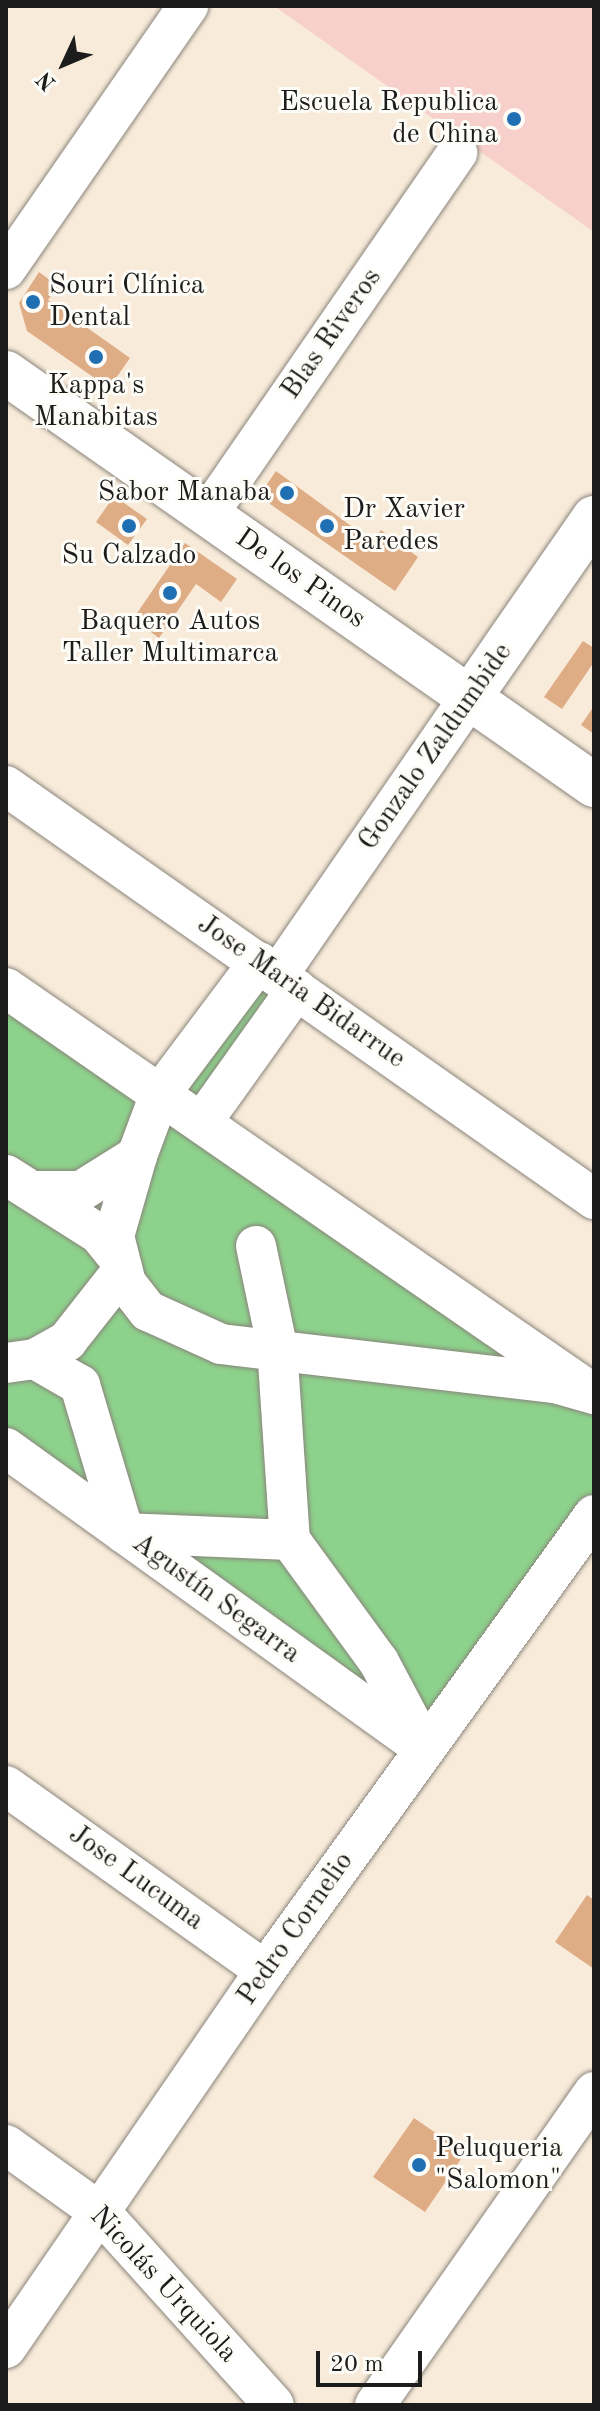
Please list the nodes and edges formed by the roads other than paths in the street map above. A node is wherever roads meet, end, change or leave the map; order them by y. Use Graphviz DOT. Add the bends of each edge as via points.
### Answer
graph roads {
  1 [pos="188,6"];
  2 [pos="457,153"];
  3 [pos="6,269"];
  4 [pos="6,373"];
  5 [pos="208,514"];
  6 [pos="594,518"];
  7 [pos="470,697"];
  8 [pos="594,785"];
  9 [pos="6,786"];
  10 [pos="278,975"];
  11 [pos="6,988"];
  12 [pos="160,1094"];
  13 [pos="202,1122"];
  14 [pos="137,1156"];
  15 [pos="20,1183"];
  16 [pos="594,1199"];
  17 [pos="256,1246"];
  18 [pos="120,1265"];
  19 [pos="277,1346"];
  20 [pos="20,1361"];
  21 [pos="593,1394"];
  22 [pos="6,1448"];
  23 [pos="594,1515"];
  24 [pos="124,1533"];
  25 [pos="290,1540"];
  26 [pos="425,1749"];
  27 [pos="6,1786"];
  28 [pos="265,1971"];
  29 [pos="594,2092"];
  30 [pos="6,2145"];
  31 [pos="101,2213"];
  32 [pos="6,2348"];
  33 [pos="274,2405"];
  34 [pos="375,2405"];
  1 -- 3 [label="street"];
  2 -- 5 [label="street, Blas Riveros"];
  4 -- 5 [label="street, De los Pinos"];
  5 -- 7 [label="street, De los Pinos"];
  6 -- 7 [label="street, Gonzalo Zaldumbide"];
  7 -- 8 [label="street, De los Pinos"];
  7 -- 10 [label="street, Gonzalo Zaldumbide"];
  9 -- 10 [label="street, Jose Maria Bidarrue"];
  10 -- 12 [label="street"];
  10 -- 13 [label="street"];
  10 -- 16 [label="street, Jose Maria Bidarrue"];
  11 -- 12 [label="street"];
  12 -- 13 [label="street"];
  12 -- 14 [label="street"];
  13 -- 21 [label="street"];
  14 -- 15 [label="street" via="81,1191"];
  14 -- 18 [label="street" via="116,1221"];
  15 -- 18 [label="street" via="99,1234"];
  17 -- 19 [label="street"];
  18 -- 19 [label="street" via="148,1311 178,1330 221,1344"];
  18 -- 20 [label="street" via="92,1316"];
  19 -- 21 [label="street"];
  19 -- 25 [label="street"];
  20 -- 24 [label="street" via="80,1385"];
  22 -- 24 [label="street, Agustín Segarra"];
  23 -- 26 [label="street, Pedro Cornelio"];
  24 -- 25 [label="street"];
  24 -- 26 [label="street, Agustín Segarra"];
  25 -- 26 [label="street" via="379,1662"];
  26 -- 28 [label="street, Pedro Cornelio"];
  27 -- 28 [label="street, Jose Lucuma"];
  28 -- 31 [label="street, Pedro Cornelio"];
  29 -- 34 [label="street"];
  30 -- 31 [label="street, Nicolás Urquiola"];
  31 -- 32 [label="street, Pedro Cornelio"];
  31 -- 33 [label="street, Nicolás Urquiola"];
}
